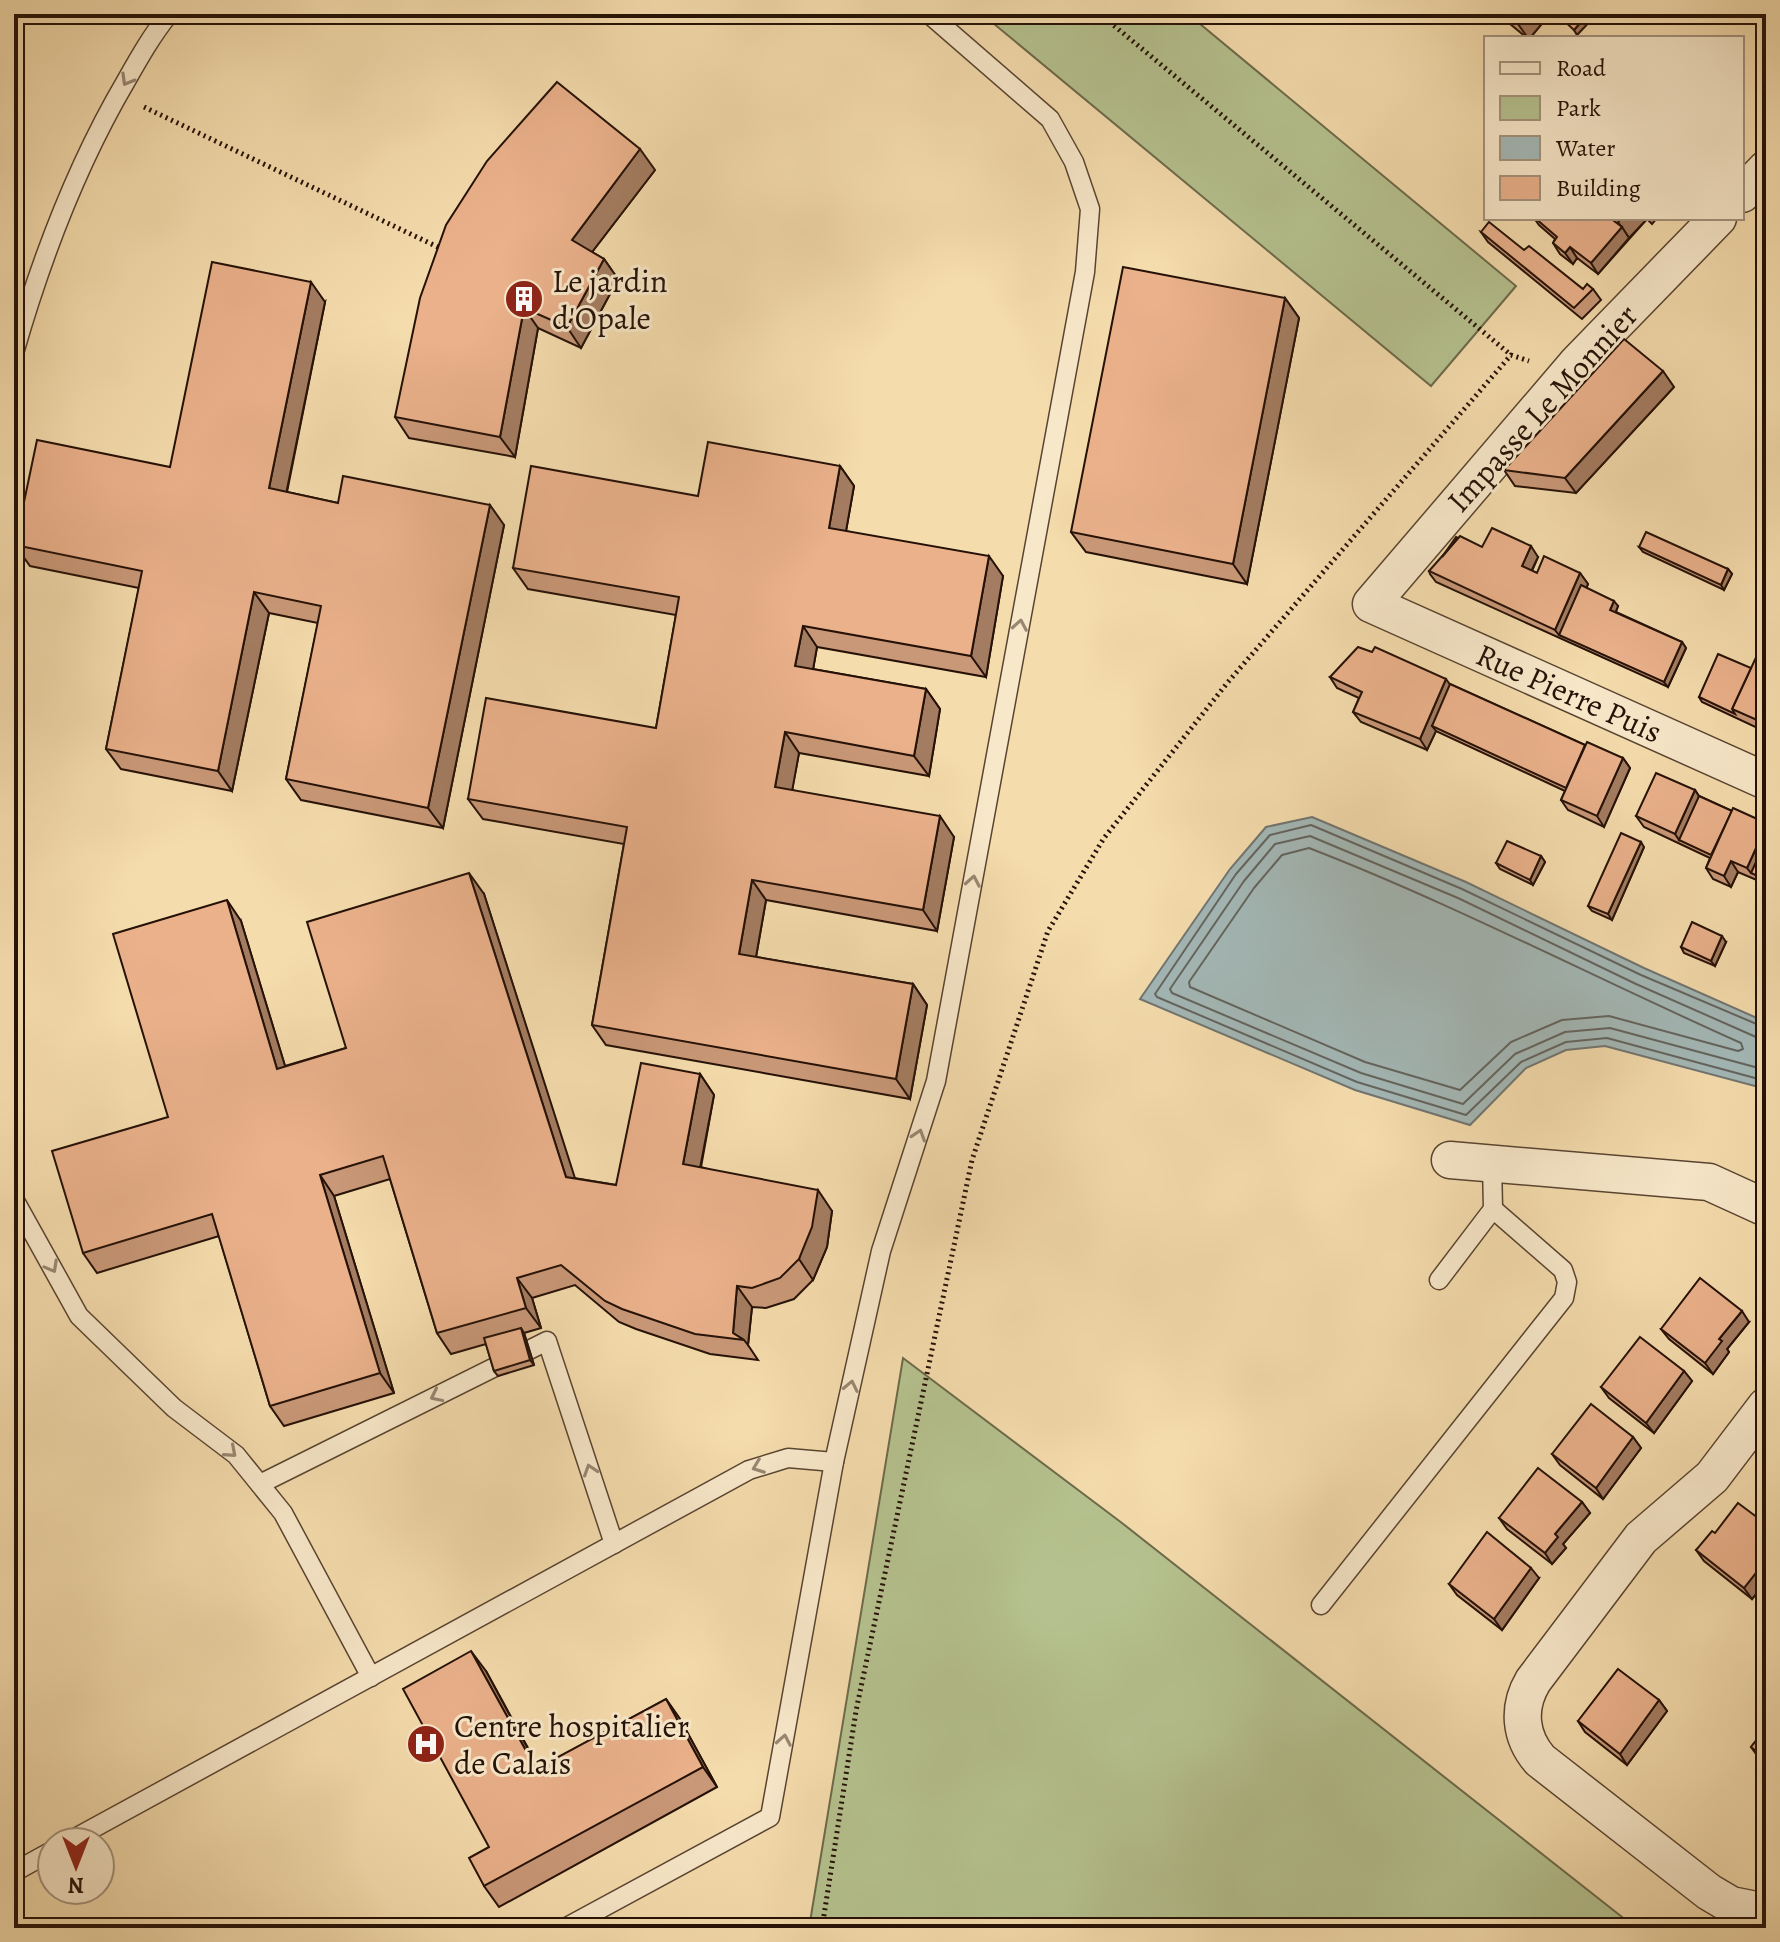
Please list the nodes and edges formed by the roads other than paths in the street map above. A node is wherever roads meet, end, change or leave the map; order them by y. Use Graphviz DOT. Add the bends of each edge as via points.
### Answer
graph roads {
  1 [pos="169,14"];
  2 [pos="929,14"];
  3 [pos="1766,169"];
  4 [pos="1744,192"];
  5 [pos="1716,220"];
  6 [pos="14,353"];
  7 [pos="1371,604"];
  8 [pos="1766,781"];
  9 [pos="1450,1160"];
  10 [pos="1492,1163"];
  11 [pos="14,1199"];
  12 [pos="1766,1208"];
  13 [pos="1493,1209"];
  14 [pos="1439,1280"];
  15 [pos="1766,1406"];
  16 [pos="834,1462"];
  17 [pos="260,1484"];
  18 [pos="614,1544"];
  19 [pos="1321,1605"];
  20 [pos="371,1677"];
  21 [pos="97,1826"];
  22 [pos="36,1860"];
  23 [pos="14,1872"];
  24 [pos="1766,1912"];
  25 [pos="565,1928"];
  1 -- 6 [label="lane, one-way" via="96,133 34,283"];
  16 -- 2 [label="lane, one-way" via="881,1251 936,1081 1085,272 1090,209 1074,162 1050,119"];
  3 -- 4 [label="street"];
  5 -- 7 [label="street, Impasse Le Monnier" via="1567,375"];
  7 -- 8 [label="street, Rue Pierre Puis"];
  9 -- 10 [label="street"];
  10 -- 12 [label="street" via="1709,1182"];
  10 -- 13 [label="lane"];
  11 -- 17 [label="lane, one-way" via="79,1316 174,1408 236,1455"];
  13 -- 14 [label="lane"];
  13 -- 19 [label="lane" via="1563,1270 1564,1298"];
  15 -- 24 [label="street" via="1712,1477 1641,1538 1533,1681 1522,1724 1540,1760 1697,1883 1731,1905"];
  16 -- 18 [label="lane, one-way" via="788,1458 749,1470"];
  25 -- 16 [label="lane, one-way" via="770,1817"];
  18 -- 17 [label="lane, one-way" via="547,1341"];
  17 -- 20 [label="lane" via="283,1513"];
  18 -- 20 [label="lane"];
  20 -- 21 [label="lane"];
  22 -- 23 [label="lane"];
}
